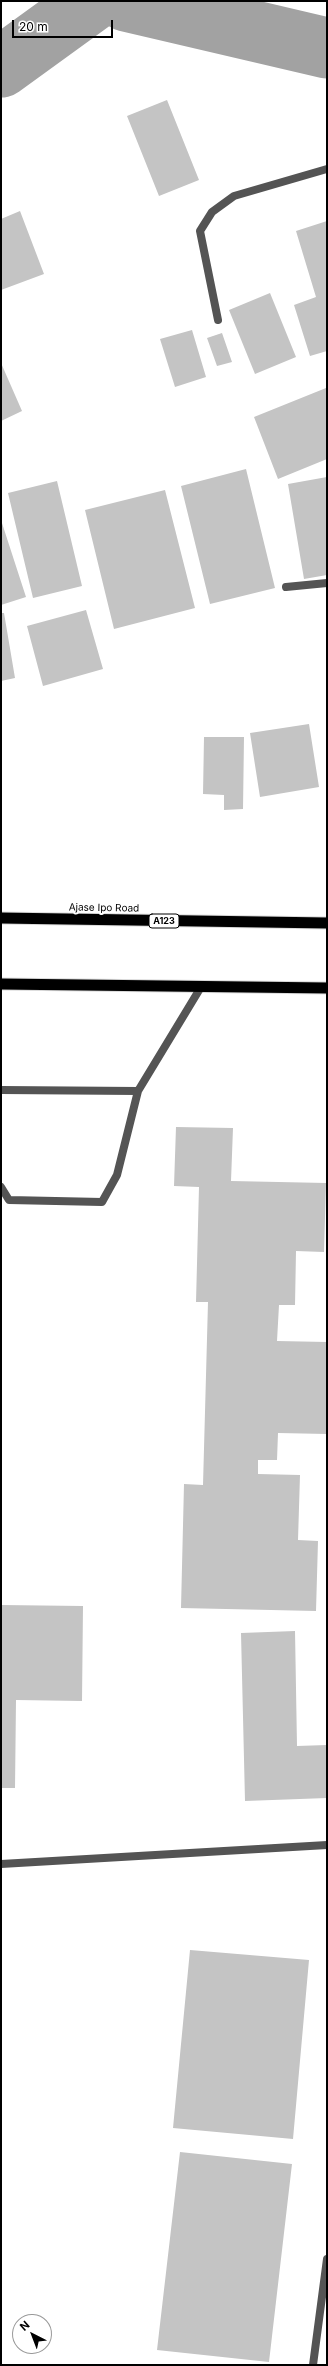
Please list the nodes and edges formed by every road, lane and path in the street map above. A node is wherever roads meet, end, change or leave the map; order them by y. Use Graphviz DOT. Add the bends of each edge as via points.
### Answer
graph roads {
  1 [pos="327,169"];
  2 [pos="218,320"];
  3 [pos="327,583"];
  4 [pos="286,587"];
  5 [pos="1,918"];
  6 [pos="327,923"];
  7 [pos="1,984"];
  8 [pos="201,987"];
  9 [pos="327,988"];
  10 [pos="1,1090"];
  11 [pos="138,1091"];
  12 [pos="1,1187"];
  13 [pos="327,1845"];
  14 [pos="1,1864"];
  15 [pos="327,2259"];
  16 [pos="313,2365"];
  1 -- 2 [label="street" via="234,196 212,212 200,231"];
  3 -- 4 [label="street"];
  5 -- 6 [label="highway, Ajase Ipo Road / A123"];
  7 -- 8 [label="highway"];
  8 -- 9 [label="highway"];
  8 -- 11 [label="street"];
  10 -- 11 [label="street"];
  11 -- 12 [label="street" via="117,1176 102,1202 8,1200"];
  13 -- 14 [label="street"];
  15 -- 16 [label="street"];
}
